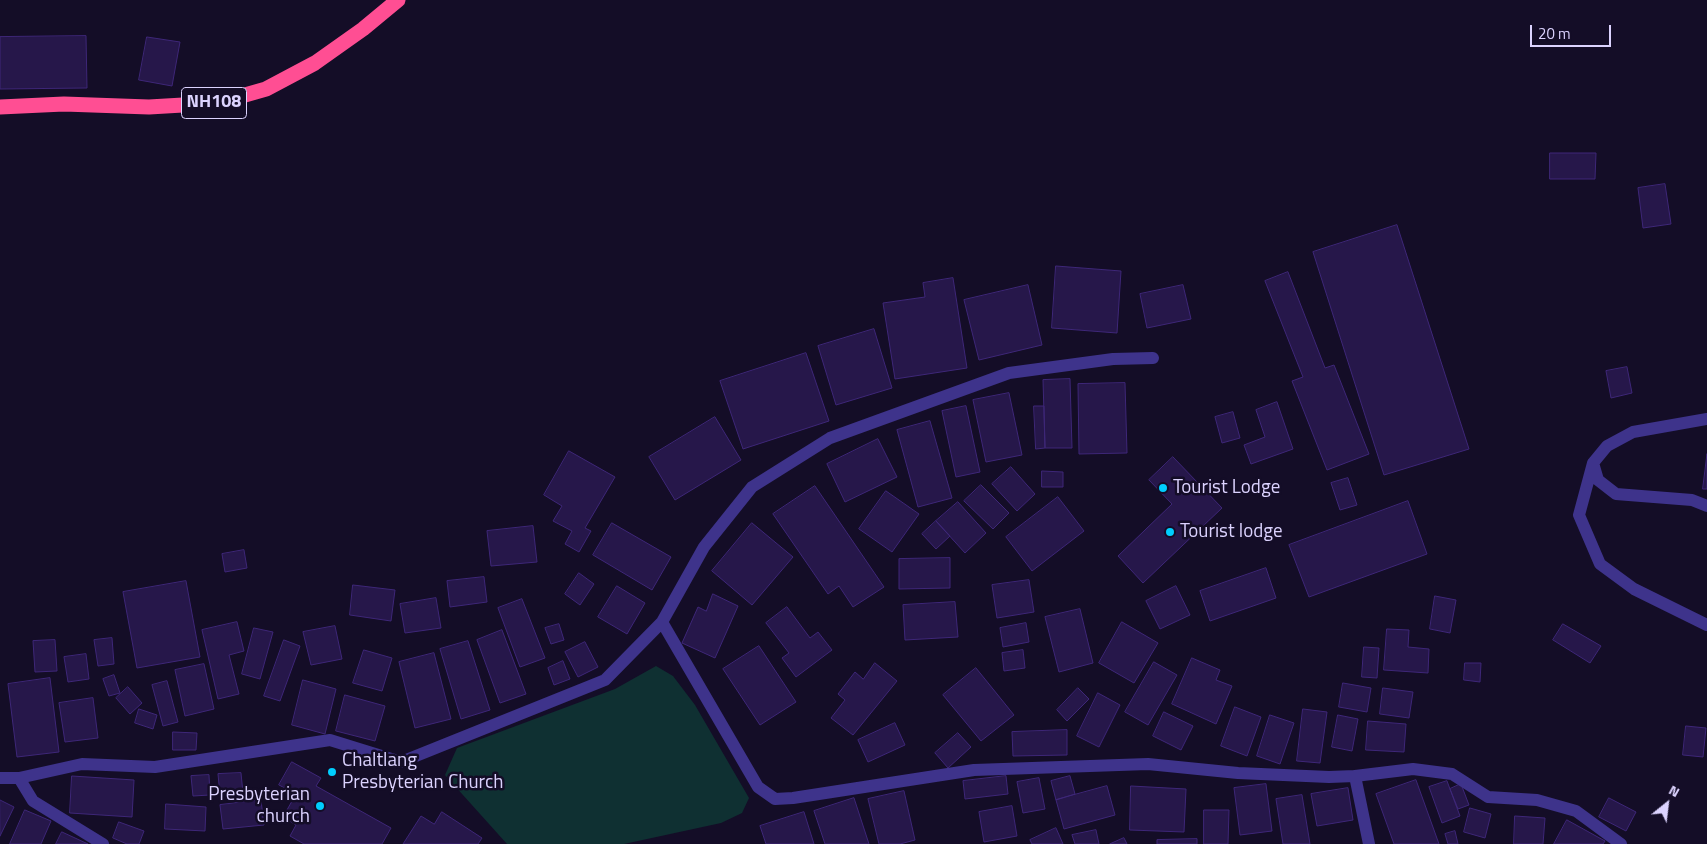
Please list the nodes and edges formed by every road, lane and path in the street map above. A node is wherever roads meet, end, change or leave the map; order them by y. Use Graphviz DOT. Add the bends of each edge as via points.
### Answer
graph roads {
  1 [pos="398,0"];
  2 [pos="0,107"];
  3 [pos="1154,358"];
  4 [pos="1707,419"];
  5 [pos="1593,463"];
  6 [pos="1707,506"];
  7 [pos="662,622"];
  8 [pos="1707,625"];
  9 [pos="1355,776"];
  10 [pos="0,778"];
  11 [pos="19,778"];
  12 [pos="102,844"];
  13 [pos="1369,844"];
  14 [pos="1622,844"];
  1 -- 2 [label="highway, NH108" via="315,63 258,92 217,102 149,107 64,104"];
  3 -- 7 [label="street" via="1113,359 1009,373 830,438 752,487 704,547"];
  4 -- 5 [label="street" via="1633,432 1607,446"];
  5 -- 6 [label="street" via="1598,480 1616,494 1692,500"];
  5 -- 8 [label="street" via="1579,515 1600,564 1634,589"];
  7 -- 9 [label="street" via="758,787 775,799 974,770 1148,764 1238,772"];
  7 -- 11 [label="street" via="604,680 401,762 330,740 155,767 82,764"];
  9 -- 13 [label="street"];
  9 -- 14 [label="street" via="1413,769 1452,774 1488,797 1537,800 1576,812"];
  10 -- 11 [label="street"];
  11 -- 12 [label="street" via="33,801"];
}
